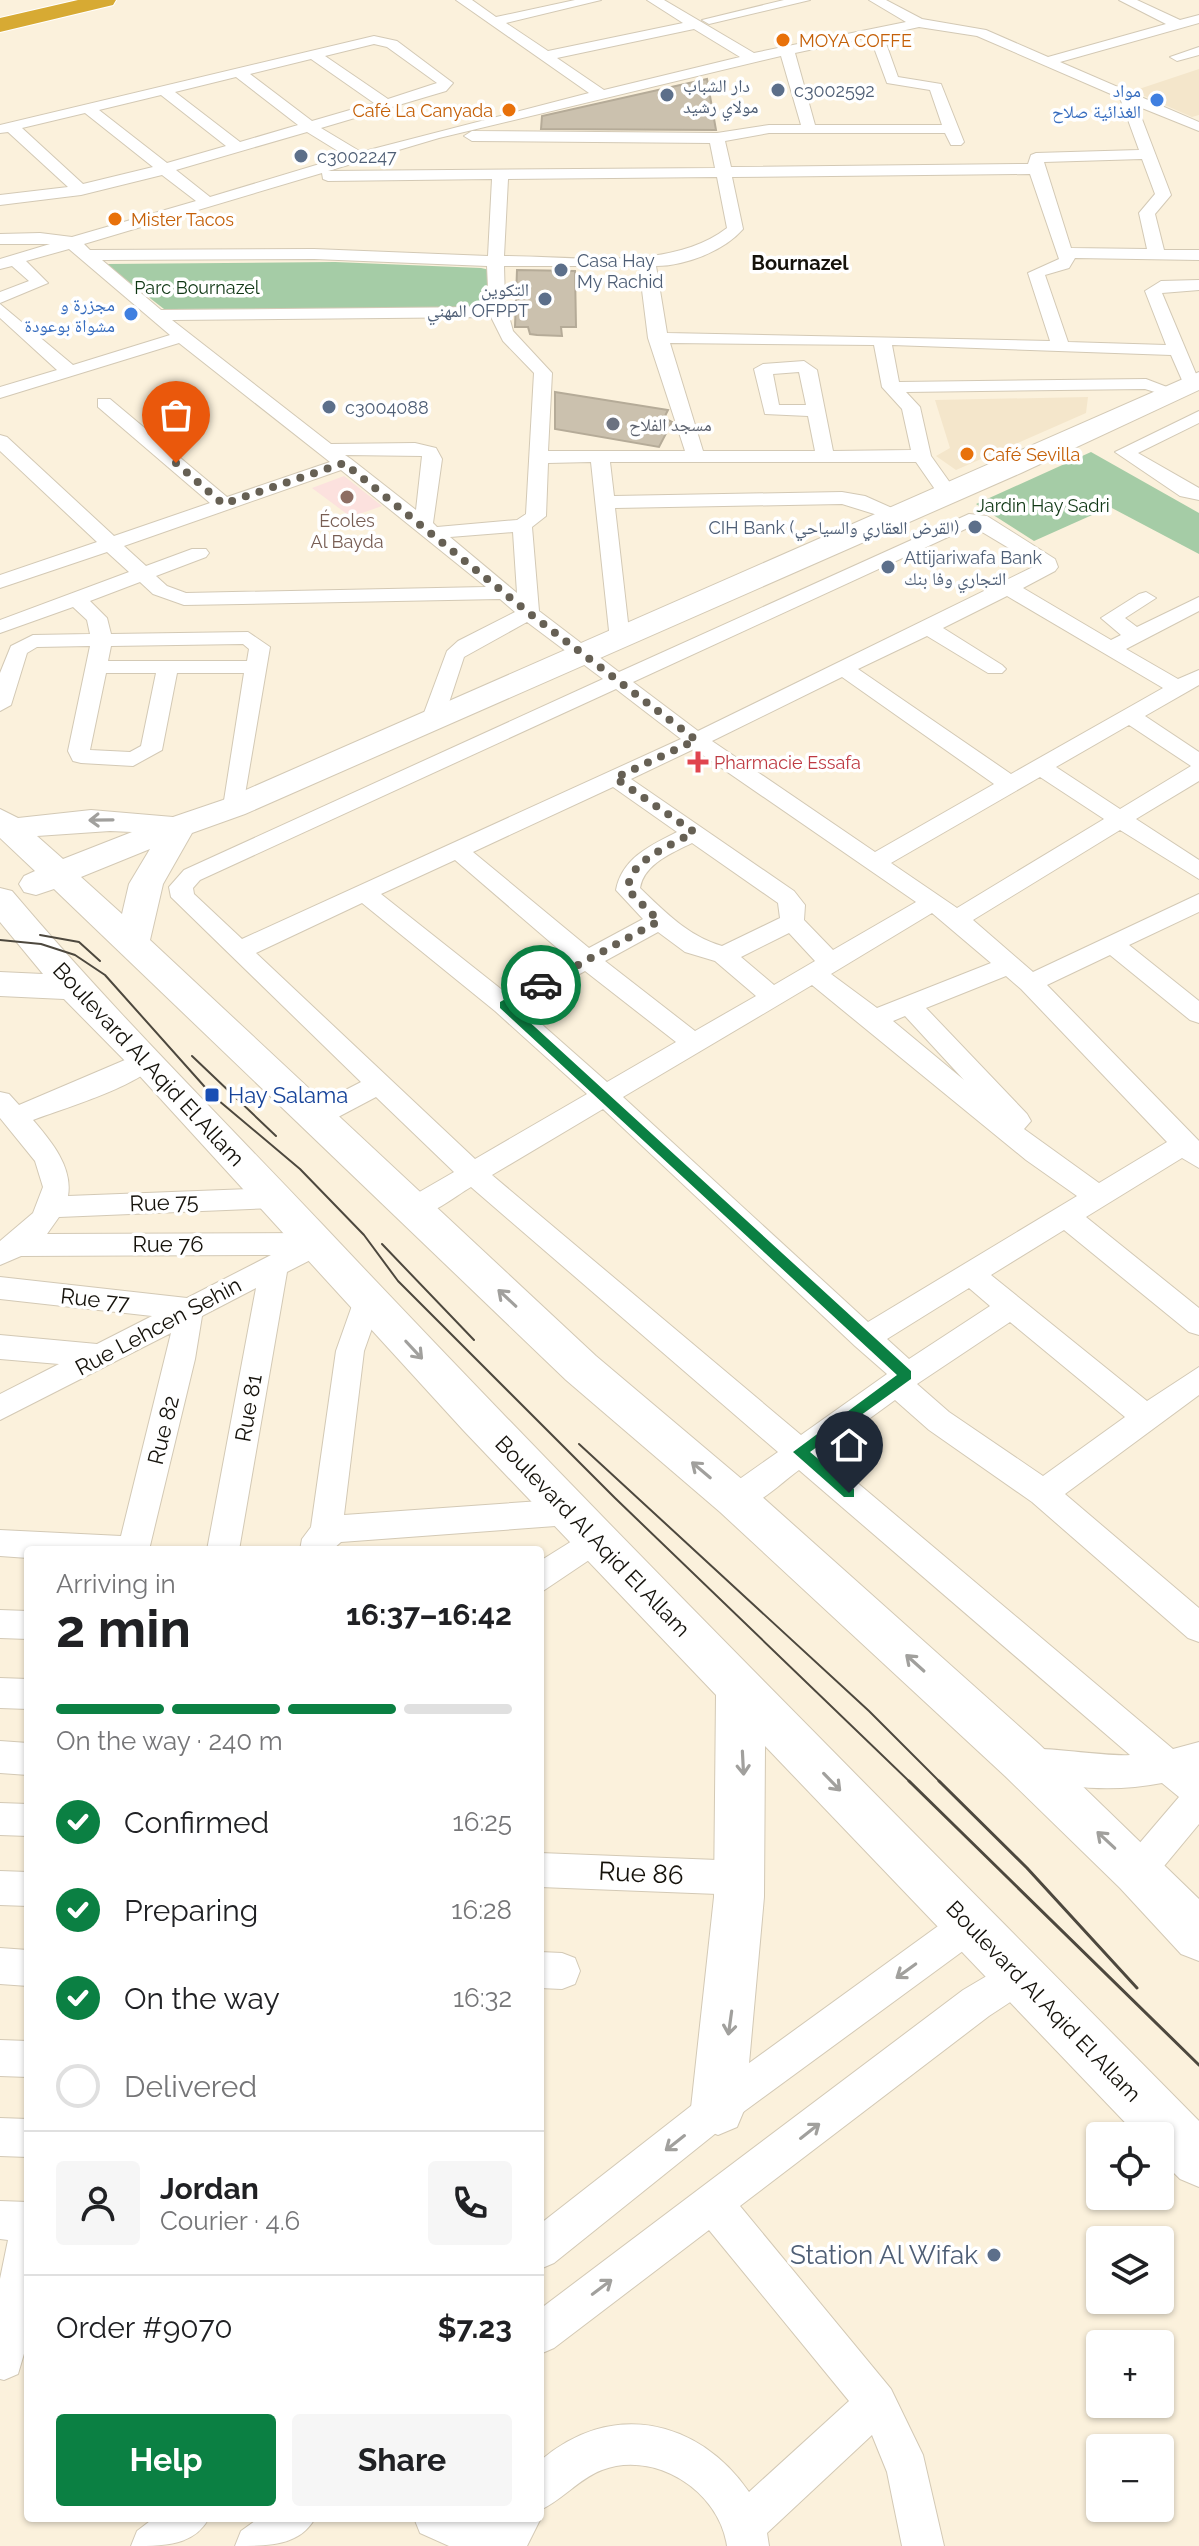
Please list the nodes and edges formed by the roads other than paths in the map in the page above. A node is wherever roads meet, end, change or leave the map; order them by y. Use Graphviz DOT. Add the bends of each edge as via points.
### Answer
graph roads {
  1 [pos="51,0"];
  2 [pos="105,0"];
  3 [pos="463,0"];
  4 [pos="594,0"];
  5 [pos="654,0"];
  6 [pos="677,0"];
  7 [pos="803,0"];
  8 [pos="876,0"];
  9 [pos="1126,0"];
  10 [pos="0,11"];
  11 [pos="1199,19"];
  12 [pos="709,20"];
  13 [pos="495,21"];
  14 [pos="919,23"];
  15 [pos="0,25"];
  16 [pos="694,25"];
  17 [pos="1179,25"];
  18 [pos="875,32"];
  19 [pos="787,51"];
  20 [pos="1199,51"];
  21 [pos="311,53"];
  22 [pos="546,56"];
  23 [pos="758,57"];
  24 [pos="1177,57"];
  25 [pos="1048,61"];
  26 [pos="237,71"];
  27 [pos="164,90"];
  28 [pos="602,95"];
  29 [pos="1126,95"];
  30 [pos="384,103"];
  31 [pos="88,108"];
  32 [pos="1195,122"];
  33 [pos="308,125"];
  34 [pos="6,128"];
  35 [pos="809,128"];
  36 [pos="950,129"];
  37 [pos="434,135"];
  38 [pos="717,138"];
  39 [pos="237,147"];
  40 [pos="1147,154"];
  41 [pos="359,157"];
  42 [pos="326,167"];
  43 [pos="164,168"];
  44 [pos="967,169"];
  45 [pos="1036,169"];
  46 [pos="721,170"];
  47 [pos="295,176"];
  48 [pos="500,177"];
  49 [pos="81,190"];
  50 [pos="0,200"];
  51 [pos="208,203"];
  52 [pos="0,239"];
  53 [pos="77,248"];
  54 [pos="1065,253"];
  55 [pos="1157,255"];
  56 [pos="1199,255"];
  57 [pos="497,261"];
  58 [pos="647,261"];
  59 [pos="8,262"];
  60 [pos="1199,285"];
  61 [pos="0,298"];
  62 [pos="0,309"];
  63 [pos="496,312"];
  64 [pos="157,315"];
  65 [pos="182,337"];
  66 [pos="657,338"];
  67 [pos="882,340"];
  68 [pos="1061,348"];
  69 [pos="1178,350"];
  70 [pos="69,371"];
  71 [pos="1187,385"];
  72 [pos="891,387"];
  73 [pos="0,393"];
  74 [pos="104,403"];
  75 [pos="815,411"];
  76 [pos="1199,416"];
  77 [pos="0,441"];
  78 [pos="325,450"];
  79 [pos="696,456"];
  80 [pos="825,456"];
  81 [pos="922,456"];
  82 [pos="540,457"];
  83 [pos="600,457"];
  84 [pos="344,463"];
  85 [pos="948,494"];
  86 [pos="1199,494"];
  87 [pos="605,502"];
  88 [pos="223,504"];
  89 [pos="900,516"];
  90 [pos="522,525"];
  91 [pos="427,529"];
  92 [pos="110,544"];
  93 [pos="199,553"];
  94 [pos="139,573"];
  95 [pos="0,582"];
  96 [pos="1008,588"];
  97 [pos="504,593"];
  98 [pos="74,597"];
  99 [pos="1146,598"];
  100 [pos="1199,603"];
  101 [pos="529,613"];
  102 [pos="1176,615"];
  103 [pos="0,627"];
  104 [pos="927,627"];
  105 [pos="1199,629"];
  106 [pos="1136,636"];
  107 [pos="102,640"];
  108 [pos="620,640"];
  109 [pos="1112,648"];
  110 [pos="585,654"];
  111 [pos="168,665"];
  112 [pos="98,667"];
  113 [pos="256,667"];
  114 [pos="843,668"];
  115 [pos="995,669"];
  116 [pos="1199,676"];
  117 [pos="621,680"];
  118 [pos="1178,688"];
  119 [pos="0,705"];
  120 [pos="1128,715"];
  121 [pos="432,721"];
  122 [pos="696,740"];
  123 [pos="1199,762"];
  124 [pos="1040,767"];
  125 [pos="1199,771"];
  126 [pos="615,778"];
  127 [pos="1010,784"];
  128 [pos="234,807"];
  129 [pos="1119,819"];
  130 [pos="6,825"];
  131 [pos="179,828"];
  132 [pos="694,832"];
  133 [pos="458,851"];
  134 [pos="876,861"];
  135 [pos="1199,871"];
  136 [pos="64,882"];
  137 [pos="365,894"];
  138 [pos="934,902"];
  139 [pos="1199,902"];
  140 [pos="3,908"];
  141 [pos="957,919"];
  142 [pos="659,921"];
  143 [pos="792,922"];
  144 [pos="1112,944"];
  145 [pos="131,946"];
  146 [pos="238,951"];
  147 [pos="724,955"];
  148 [pos="587,960"];
  149 [pos="1009,965"];
  150 [pos="821,967"];
  151 [pos="1030,983"];
  152 [pos="0,984"];
  153 [pos="73,987"];
  154 [pos="772,996"];
  155 [pos="504,1005"];
  156 [pos="910,1006"];
  157 [pos="1199,1014"];
  158 [pos="874,1019"];
  159 [pos="693,1042"];
  160 [pos="146,1060"];
  161 [pos="378,1085"];
  162 [pos="604,1094"];
  163 [pos="7,1109"];
  164 [pos="314,1118"];
  165 [pos="1192,1151"];
  166 [pos="1035,1153"];
  167 [pos="472,1173"];
  168 [pos="1099,1197"];
  169 [pos="274,1198"];
  170 [pos="54,1207"];
  171 [pos="412,1209"];
  172 [pos="1067,1217"];
  173 [pos="316,1244"];
  174 [pos="10,1250"];
  175 [pos="274,1265"];
  176 [pos="972,1275"];
  177 [pos="0,1288"];
  178 [pos="368,1300"];
  179 [pos="1012,1306"];
  180 [pos="189,1309"];
  181 [pos="1199,1324"];
  182 [pos="865,1338"];
  183 [pos="0,1347"];
  184 [pos="101,1356"];
  185 [pos="901,1379"];
  186 [pos="1199,1379"];
  187 [pos="0,1408"];
  188 [pos="1145,1416"];
  189 [pos="800,1452"];
  190 [pos="1043,1493"];
  191 [pos="735,1499"];
  192 [pos="582,1526"];
  193 [pos="326,1537"];
  194 [pos="0,1543"];
  195 [pos="53,1546"];
  196 [pos="134,1546"];
  197 [pos="224,1546"];
  198 [pos="544,1574"];
  199 [pos="0,1624"];
  200 [pos="24,1625"];
  201 [pos="1199,1628"];
  202 [pos="739,1686"];
  203 [pos="0,1693"];
  204 [pos="24,1694"];
  205 [pos="0,1757"];
  206 [pos="24,1759"];
  207 [pos="1022,1760"];
  208 [pos="1185,1762"];
  209 [pos="1199,1793"];
  210 [pos="1199,1802"];
  211 [pos="0,1819"];
  212 [pos="24,1820"];
  213 [pos="544,1870"];
  214 [pos="1138,1871"];
  215 [pos="743,1878"];
  216 [pos="0,1888"];
  217 [pos="24,1889"];
  218 [pos="969,1925"];
  219 [pos="1199,1936"];
  220 [pos="0,1966"];
  221 [pos="24,1968"];
  222 [pos="1017,1976"];
  223 [pos="0,2058"];
  224 [pos="24,2059"];
  225 [pos="718,2108"];
  226 [pos="0,2137"];
  227 [pos="24,2138"];
  228 [pos="1199,2160"];
  229 [pos="713,2204"];
  230 [pos="0,2220"];
  231 [pos="24,2221"];
  232 [pos="544,2246"];
  233 [pos="24,2266"];
  234 [pos="544,2331"];
  235 [pos="11,2359"];
  236 [pos="877,2403"];
  237 [pos="544,2485"];
  238 [pos="183,2522"];
  239 [pos="444,2522"];
  240 [pos="517,2522"];
  241 [pos="747,2535"];
  242 [pos="152,2546"];
  243 [pos="500,2546"];
  244 [pos="923,2546"];
  1 -- 10 [label="highway"];
  2 -- 15 [label="highway"];
  3 -- 13 [label="street"];
  4 -- 13 [label="street"];
  5 -- 16 [label="street"];
  6 -- 12 [label="street"];
  7 -- 12 [label="street"];
  8 -- 14 [label="street"];
  9 -- 17 [label="street"];
  11 -- 17 [label="street"];
  12 -- 23 [label="street"];
  13 -- 22 [label="street"];
  14 -- 18 [label="street"];
  14 -- 25 [label="street" via="960,27"];
  16 -- 22 [label="street"];
  16 -- 23 [label="street"];
  17 -- 25 [label="street"];
  18 -- 19 [label="street"];
  18 -- 36 [label="street" via="892,80 936,87"];
  19 -- 23 [label="street"];
  19 -- 35 [label="street"];
  20 -- 24 [label="street"];
  21 -- 26 [label="street"];
  21 -- 30 [label="street"];
  21 -- 30 [label="street" via="383,41 446,83"];
  22 -- 28 [label="street"];
  23 -- 28 [label="street"];
  25 -- 29 [label="street"];
  26 -- 27 [label="street"];
  26 -- 33 [label="street"];
  27 -- 31 [label="street"];
  27 -- 39 [label="street"];
  28 -- 37 [label="street"];
  29 -- 32 [label="street"];
  29 -- 40 [label="street"];
  30 -- 33 [label="street"];
  31 -- 34 [label="street"];
  31 -- 43 [label="street"];
  33 -- 39 [label="street"];
  33 -- 41 [label="street"];
  34 -- 49 [label="street"];
  35 -- 36 [label="street"];
  35 -- 38 [label="street"];
  36 -- 44 [label="street"];
  37 -- 38 [label="street"];
  37 -- 41 [label="street"];
  38 -- 46 [label="street"];
  39 -- 43 [label="street"];
  40 -- 45 [label="street" via="1040,155"];
  40 -- 55 [label="street" via="1163,195 1147,213"];
  41 -- 42 [label="street"];
  42 -- 46 [label="street"];
  42 -- 47 [label="street"];
  43 -- 49 [label="street"];
  43 -- 51 [label="street"];
  44 -- 45 [label="street"];
  44 -- 46 [label="street"];
  45 -- 54 [label="street"];
  46 -- 48 [label="street"];
  46 -- 58 [label="street" via="735,229 730,237 682,259"];
  47 -- 48 [label="street"];
  47 -- 51 [label="street"];
  48 -- 57 [label="street"];
  49 -- 50 [label="street"];
  51 -- 53 [label="street"];
  52 -- 53 [label="street" via="40,238"];
  53 -- 57 [label="street"];
  53 -- 59 [label="street"];
  53 -- 64 [label="street"];
  54 -- 55 [label="street"];
  54 -- 68 [label="street" via="1063,264 1036,273"];
  55 -- 56 [label="street"];
  57 -- 58 [label="street"];
  57 -- 63 [label="street"];
  58 -- 66 [label="street"];
  59 -- 61 [label="street" via="40,283"];
  60 -- 69 [label="street" via="1153,291"];
  62 -- 70 [label="street"];
  63 -- 64 [label="street"];
  63 -- 82 [label="street" via="506,335 538,362 543,373"];
  64 -- 65 [label="street"];
  65 -- 70 [label="street"];
  65 -- 78 [label="street"];
  66 -- 67 [label="street"];
  66 -- 79 [label="street"];
  67 -- 68 [label="street"];
  67 -- 72 [label="street"];
  68 -- 69 [label="street"];
  69 -- 71 [label="street"];
  70 -- 73 [label="street"];
  71 -- 72 [label="street"];
  71 -- 85 [label="main road"];
  72 -- 81 [label="street" via="911,407"];
  74 -- 88 [label="street"];
  75 -- 80 [label="street"];
  76 -- 86 [label="street" via="1124,452 1187,492"];
  77 -- 92 [label="street"];
  78 -- 84 [label="street"];
  78 -- 91 [label="street" via="429,452 433,459"];
  79 -- 80 [label="street"];
  79 -- 83 [label="street"];
  80 -- 81 [label="street"];
  81 -- 85 [label="street"];
  82 -- 83 [label="street"];
  82 -- 90 [label="street" via="536,516"];
  83 -- 87 [label="street"];
  84 -- 88 [label="street"];
  84 -- 91 [label="street"];
  85 -- 89 [label="main road"];
  87 -- 89 [label="street" via="842,498"];
  87 -- 108 [label="street"];
  88 -- 92 [label="street"];
  89 -- 108 [label="main road"];
  90 -- 91 [label="street"];
  90 -- 101 [label="street"];
  91 -- 97 [label="street"];
  92 -- 94 [label="street"];
  92 -- 95 [label="street"];
  93 -- 94 [label="street"];
  94 -- 97 [label="street" via="160,590 184,599"];
  94 -- 98 [label="street"];
  96 -- 104 [label="street"];
  96 -- 109 [label="street"];
  96 -- 117 [label="street" via="1049,565 980,520 969,520"];
  97 -- 101 [label="street"];
  98 -- 103 [label="street"];
  98 -- 107 [label="street" via="97,618"];
  99 -- 106 [label="street" via="1111,618"];
  100 -- 102 [label="street"];
  101 -- 110 [label="street"];
  101 -- 121 [label="street" via="454,655"];
  102 -- 105 [label="street"];
  102 -- 106 [label="street"];
  104 -- 114 [label="street"];
  104 -- 115 [label="street"];
  106 -- 109 [label="street"];
  107 -- 112 [label="street"];
  107 -- 113 [label="street" via="248,638 260,647"];
  107 -- 119 [label="street" via="33,641 18,650"];
  108 -- 110 [label="main road"];
  109 -- 118 [label="street"];
  110 -- 117 [label="street"];
  110 -- 121 [label="main road"];
  111 -- 112 [label="street"];
  111 -- 112 [label="street" via="151,750 133,759 81,756 79,751"];
  111 -- 113 [label="street"];
  113 -- 128 [label="street"];
  114 -- 122 [label="street"];
  114 -- 127 [label="street"];
  116 -- 118 [label="street"];
  117 -- 122 [label="street"];
  117 -- 146 [label="street" via="184,880 183,897"];
  118 -- 120 [label="street"];
  120 -- 123 [label="street"];
  120 -- 124 [label="street"];
  121 -- 128 [label="main road"];
  122 -- 126 [label="street"];
  122 -- 134 [label="street"];
  124 -- 127 [label="street"];
  124 -- 129 [label="street"];
  125 -- 129 [label="street"];
  126 -- 132 [label="street"];
  126 -- 133 [label="street"];
  127 -- 134 [label="street"];
  128 -- 131 [label="main road"];
  129 -- 135 [label="street"];
  129 -- 141 [label="street"];
  131 -- 130 [label="main road, one-way" via="114,819"];
  130 -- 136 [label="main road"];
  131 -- 136 [label="main road"];
  131 -- 145 [label="main road" via="146,884"];
  132 -- 142 [label="street" via="638,865 628,879 628,890"];
  132 -- 143 [label="street" via="786,897 793,905"];
  133 -- 137 [label="street"];
  133 -- 148 [label="street"];
  134 -- 138 [label="street"];
  136 -- 140 [label="main road"];
  136 -- 145 [label="main road"];
  137 -- 146 [label="street"];
  137 -- 155 [label="street"];
  138 -- 141 [label="street"];
  138 -- 150 [label="street"];
  139 -- 144 [label="street"];
  140 -- 153 [label="main road, Boulevard Al Aqid El Allam"];
  141 -- 149 [label="street"];
  142 -- 147 [label="street" via="694,946"];
  142 -- 148 [label="street"];
  143 -- 147 [label="street"];
  143 -- 150 [label="street"];
  144 -- 151 [label="street"];
  144 -- 157 [label="street"];
  145 -- 164 [label="main road"];
  146 -- 161 [label="street"];
  147 -- 154 [label="street"];
  148 -- 155 [label="street"];
  148 -- 159 [label="street"];
  149 -- 151 [label="street"];
  149 -- 156 [label="street"];
  150 -- 154 [label="street"];
  150 -- 158 [label="street"];
  151 -- 165 [label="street"];
  152 -- 153 [label="main road"];
  153 -- 160 [label="main road, Boulevard Al Aqid El Allam"];
  154 -- 159 [label="street"];
  155 -- 162 [label="street"];
  156 -- 158 [label="street"];
  156 -- 166 [label="street" via="1016,1118"];
  158 -- 166 [label="street"];
  159 -- 162 [label="street"];
  160 -- 163 [label="street" via="118,1076"];
  160 -- 169 [label="main road, Boulevard Al Aqid El Allam"];
  161 -- 164 [label="street"];
  161 -- 167 [label="street"];
  162 -- 167 [label="street"];
  162 -- 182 [label="street"];
  163 -- 170 [label="street" via="58,1176"];
  164 -- 171 [label="main road"];
  165 -- 168 [label="street"];
  166 -- 168 [label="street"];
  167 -- 171 [label="street"];
  167 -- 189 [label="street"];
  168 -- 172 [label="street"];
  169 -- 170 [label="street, Rue 75"];
  169 -- 173 [label="main road, Boulevard Al Aqid El Allam"];
  170 -- 174 [label="street"];
  191 -- 171 [label="main road, one-way" via="581,1368"];
  172 -- 176 [label="street"];
  172 -- 181 [label="street"];
  173 -- 174 [label="street, Rue 76"];
  173 -- 175 [label="street, Rue Lehcen Sehin"];
  173 -- 178 [label="main road, Boulevard Al Aqid El Allam"];
  175 -- 180 [label="street, Rue Lehcen Sehin"];
  175 -- 197 [label="street, Rue 81"];
  176 -- 179 [label="street"];
  176 -- 182 [label="street"];
  177 -- 180 [label="street, Rue 77"];
  178 -- 192 [label="main road, Boulevard Al Aqid El Allam, one-way"];
  178 -- 193 [label="street" via="350,1351"];
  179 -- 185 [label="street"];
  179 -- 188 [label="street"];
  180 -- 184 [label="street, Rue Lehcen Sehin"];
  180 -- 196 [label="street, Rue 82"];
  182 -- 185 [label="street"];
  183 -- 184 [label="street"];
  184 -- 187 [label="street, Rue Lehcen Sehin"];
  185 -- 189 [label="street"];
  185 -- 190 [label="street" via="939,1421"];
  186 -- 188 [label="street"];
  188 -- 190 [label="street"];
  189 -- 191 [label="street"];
  189 -- 208 [label="street"];
  190 -- 201 [label="street"];
  207 -- 191 [label="main road, one-way"];
  192 -- 193 [label="street"];
  192 -- 198 [label="street"];
  192 -- 202 [label="main road, Boulevard Al Aqid El Allam"];
  194 -- 195 [label="street"];
  199 -- 200 [label="street"];
  202 -- 215 [label="main road, one-way"];
  202 -- 218 [label="main road, Boulevard Al Aqid El Allam, one-way"];
  203 -- 204 [label="street"];
  205 -- 206 [label="street"];
  207 -- 208 [label="street" via="1098,1773"];
  214 -- 207 [label="main road, one-way"];
  208 -- 209 [label="street"];
  210 -- 214 [label="street"];
  211 -- 212 [label="street"];
  213 -- 215 [label="street, Rue 86"];
  214 -- 219 [label="main road"];
  215 -- 225 [label="main road, one-way"];
  216 -- 217 [label="street"];
  218 -- 222 [label="main road, Boulevard Al Aqid El Allam"];
  218 -- 225 [label="street, one-way"];
  220 -- 221 [label="street"];
  222 -- 228 [label="main road, Boulevard Al Aqid El Allam"];
  229 -- 222 [label="street, one-way"];
  223 -- 224 [label="street"];
  225 -- 232 [label="street, one-way"];
  226 -- 227 [label="street"];
  234 -- 229 [label="street, one-way"];
  229 -- 236 [label="street"];
  230 -- 231 [label="street"];
  233 -- 235 [label="street"];
  236 -- 241 [label="street"];
  236 -- 244 [label="street" via="908,2465"];
  237 -- 241 [label="street" via="563,2465 586,2454 649,2444 699,2463 715,2479"];
  238 -- 242 [label="street"];
  239 -- 243 [label="street"];
  240 -- 243 [label="street"];
}
